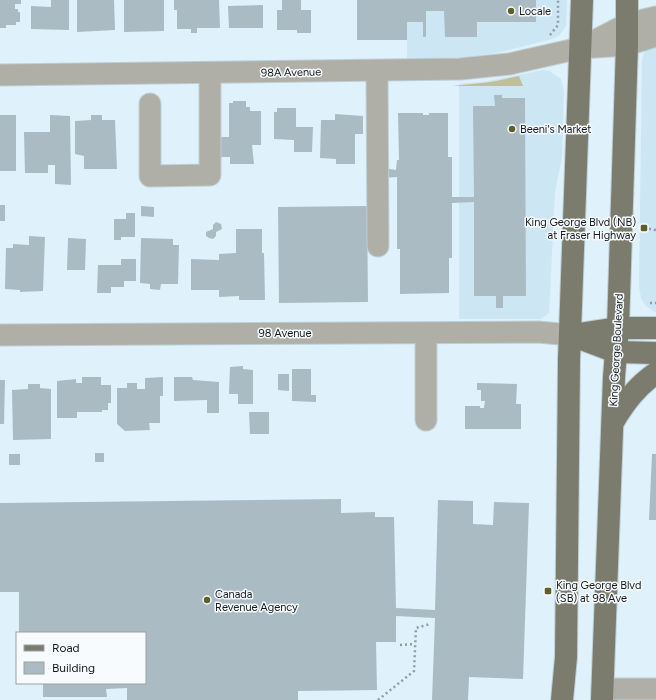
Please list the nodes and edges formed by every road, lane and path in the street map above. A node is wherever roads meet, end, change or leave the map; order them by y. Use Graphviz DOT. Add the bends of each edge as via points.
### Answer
graph roads {
  1 [pos="558,0"];
  2 [pos="582,0"];
  3 [pos="627,0"];
  4 [pos="656,17"];
  5 [pos="627,35"];
  6 [pos="656,36"];
  7 [pos="546,37"];
  8 [pos="580,48"];
  9 [pos="377,71"];
  10 [pos="210,74"];
  11 [pos="0,75"];
  12 [pos="150,104"];
  13 [pos="644,228"];
  14 [pos="656,230"];
  15 [pos="378,246"];
  16 [pos="650,303"];
  17 [pos="656,303"];
  18 [pos="618,328"];
  19 [pos="656,328"];
  20 [pos="426,333"];
  21 [pos="0,335"];
  22 [pos="571,335"];
  23 [pos="616,352"];
  24 [pos="656,352"];
  25 [pos="656,373"];
  26 [pos="426,420"];
  27 [pos="612,423"];
  28 [pos="430,624"];
  29 [pos="415,644"];
  30 [pos="400,645"];
  31 [pos="656,689"];
  32 [pos="602,695"];
  33 [pos="378,700"];
  34 [pos="562,700"];
  1 -- 7 [label="path" via="558,24 554,32"];
  2 -- 8 [label="main road"];
  3 -- 5 [label="main road, King George Boulevard"];
  4 -- 5 [label="street"];
  5 -- 6 [label="street"];
  5 -- 8 [label="street, 98A Avenue"];
  5 -- 18 [label="main road, King George Boulevard"];
  8 -- 9 [label="street, 98A Avenue" via="484,68"];
  8 -- 22 [label="main road"];
  9 -- 10 [label="street, 98A Avenue"];
  9 -- 15 [label="street"];
  10 -- 11 [label="street, 98A Avenue"];
  10 -- 12 [label="street" via="210,175 150,176"];
  13 -- 14 [label="path"];
  16 -- 17 [label="path"];
  18 -- 19 [label="main road"];
  18 -- 22 [label="main road"];
  18 -- 23 [label="main road, King George Boulevard"];
  20 -- 21 [label="street, 98 Avenue"];
  20 -- 22 [label="street, 98 Avenue" via="538,332"];
  20 -- 26 [label="street"];
  22 -- 23 [label="main road"];
  22 -- 34 [label="main road" via="566,657"];
  23 -- 24 [label="main road"];
  23 -- 27 [label="main road, King George Boulevard"];
  25 -- 27 [label="main road" via="646,379 628,398"];
  27 -- 32 [label="main road, King George Boulevard"];
  28 -- 29 [label="path" via="416,628"];
  29 -- 30 [label="path"];
  29 -- 33 [label="path" via="414,671"];
  31 -- 32 [label="street"];
}
